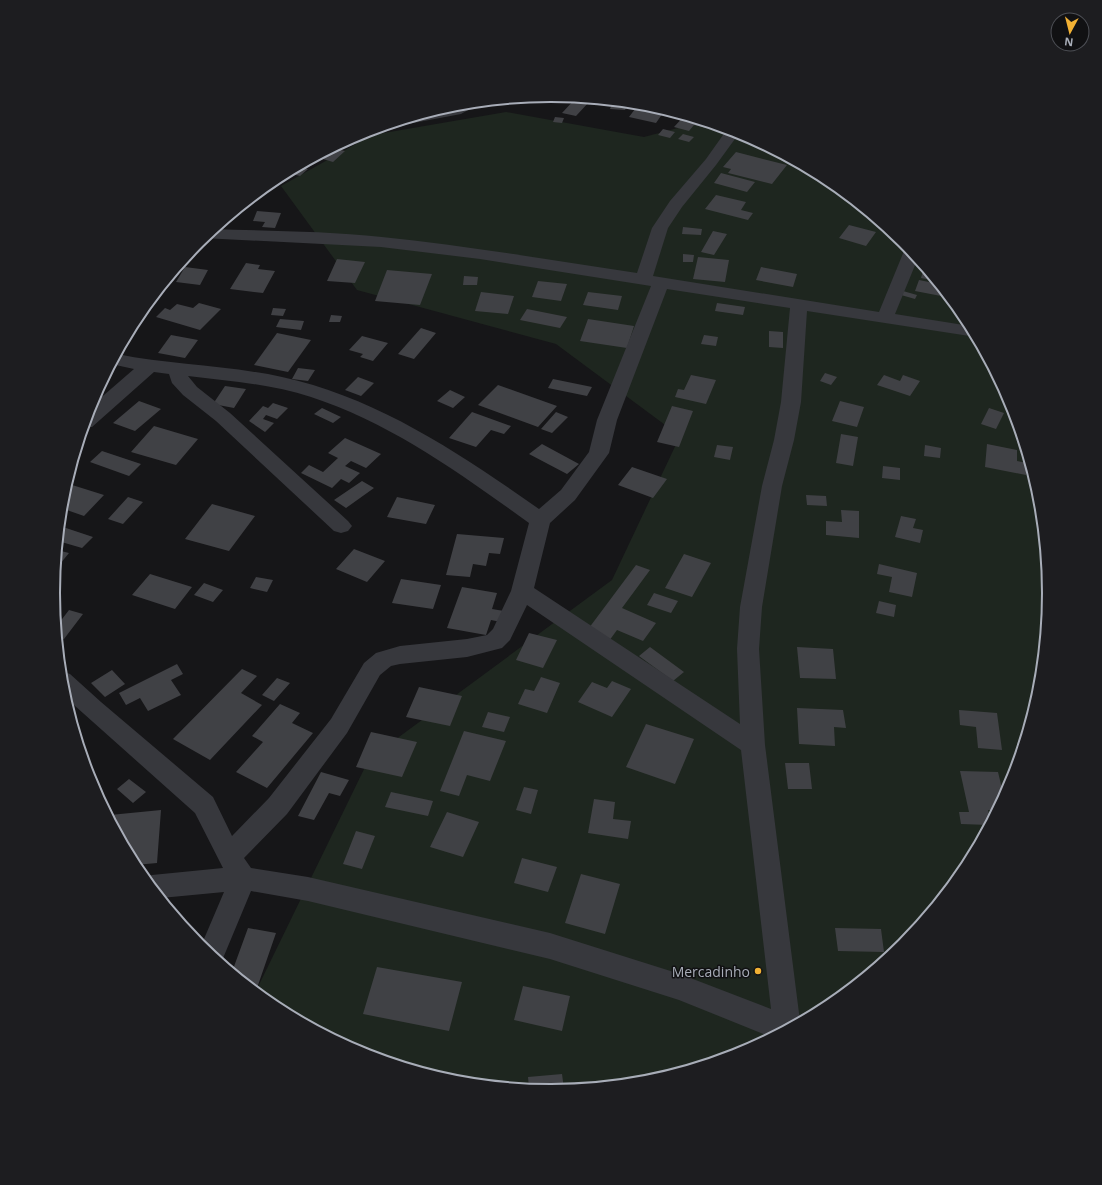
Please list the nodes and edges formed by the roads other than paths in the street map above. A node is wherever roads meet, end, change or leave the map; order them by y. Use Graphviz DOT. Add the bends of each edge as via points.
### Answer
graph roads {
  1 [pos="730,136"];
  2 [pos="215,234"];
  3 [pos="910,258"];
  4 [pos="652,281"];
  5 [pos="799,304"];
  6 [pos="885,318"];
  7 [pos="966,331"];
  8 [pos="119,360"];
  9 [pos="148,367"];
  10 [pos="178,369"];
  11 [pos="93,415"];
  12 [pos="540,520"];
  13 [pos="341,526"];
  14 [pos="522,591"];
  15 [pos="69,686"];
  16 [pos="754,745"];
  17 [pos="229,856"];
  18 [pos="243,878"];
  19 [pos="158,886"];
  20 [pos="213,949"];
  21 [pos="786,1023"];
  22 [pos="781,1026"];
  1 -- 4 [label="street" via="660,228"];
  2 -- 4 [label="street" via="302,236 381,242 480,254"];
  3 -- 6 [label="street"];
  4 -- 5 [label="street"];
  4 -- 12 [label="street" via="607,420 599,453 568,495"];
  5 -- 6 [label="street"];
  5 -- 16 [label="street" via="791,402 772,486 751,607 748,649"];
  6 -- 7 [label="street"];
  8 -- 9 [label="street"];
  9 -- 10 [label="street"];
  9 -- 11 [label="street"];
  10 -- 12 [label="street" via="239,376 328,396 391,423 463,466"];
  10 -- 13 [label="street" via="179,379 190,391 223,417"];
  12 -- 14 [label="street"];
  14 -- 16 [label="street"];
  14 -- 17 [label="street" via="502,634 494,642 467,648 400,655 384,659 372,669 339,726 278,806"];
  15 -- 17 [label="street" via="204,805"];
  16 -- 21 [label="street"];
  17 -- 18 [label="street"];
  18 -- 19 [label="street"];
  18 -- 20 [label="street"];
  18 -- 22 [label="street" via="308,889 550,946 680,987"];
}
